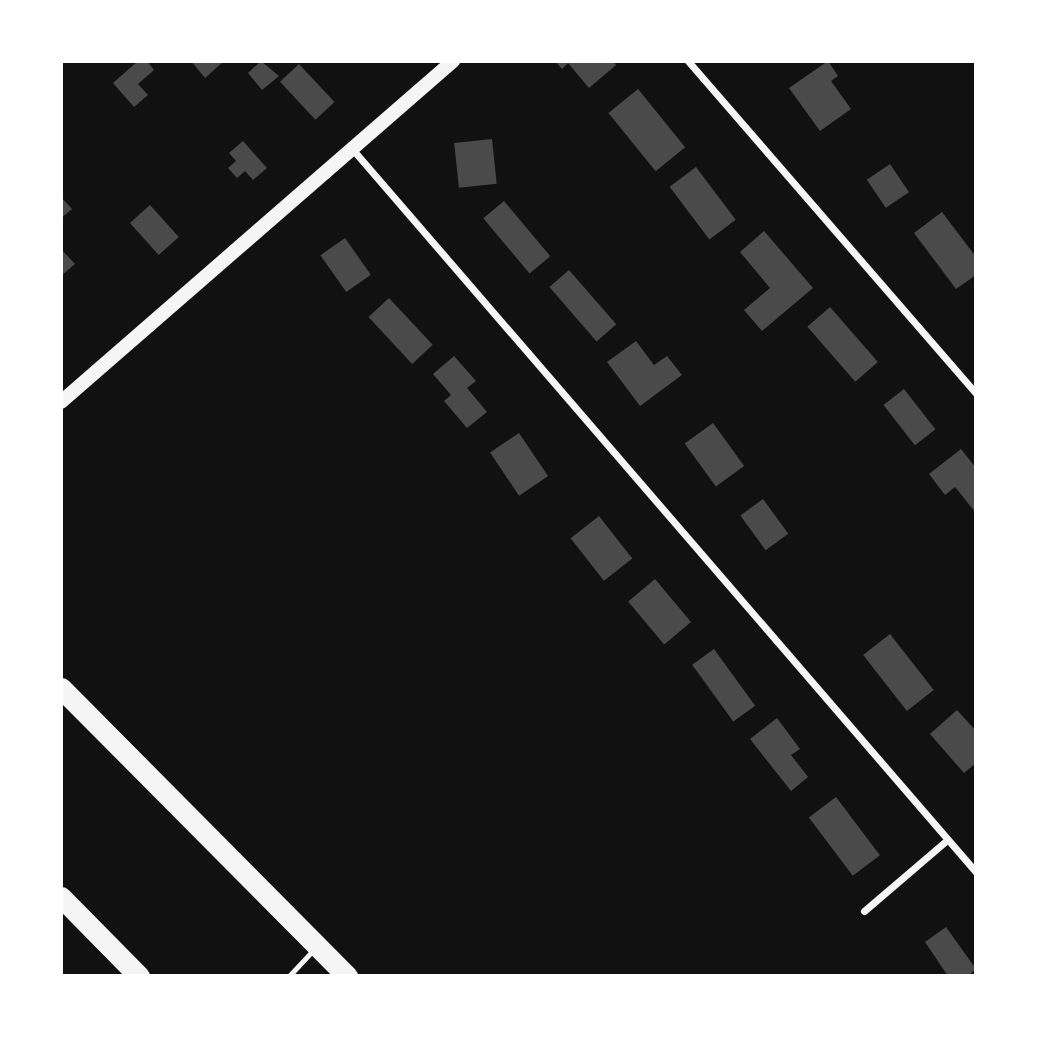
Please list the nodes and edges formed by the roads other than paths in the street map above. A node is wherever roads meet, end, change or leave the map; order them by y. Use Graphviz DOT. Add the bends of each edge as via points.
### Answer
graph roads {
  1 [pos="453,61"];
  2 [pos="688,61"];
  3 [pos="354,150"];
  4 [pos="976,393"];
  5 [pos="61,402"];
  6 [pos="61,688"];
  7 [pos="947,840"];
  8 [pos="976,872"];
  9 [pos="61,897"];
  10 [pos="864,911"];
  11 [pos="318,944"];
  12 [pos="139,976"];
  13 [pos="289,976"];
  14 [pos="347,976"];
  1 -- 3 [label="main road"];
  2 -- 4 [label="street"];
  3 -- 5 [label="main road"];
  3 -- 7 [label="street"];
  6 -- 11 [label="highway"];
  7 -- 8 [label="street"];
  7 -- 10 [label="street"];
  9 -- 12 [label="highway"];
  11 -- 13 [label="lane"];
  11 -- 14 [label="highway"];
}
